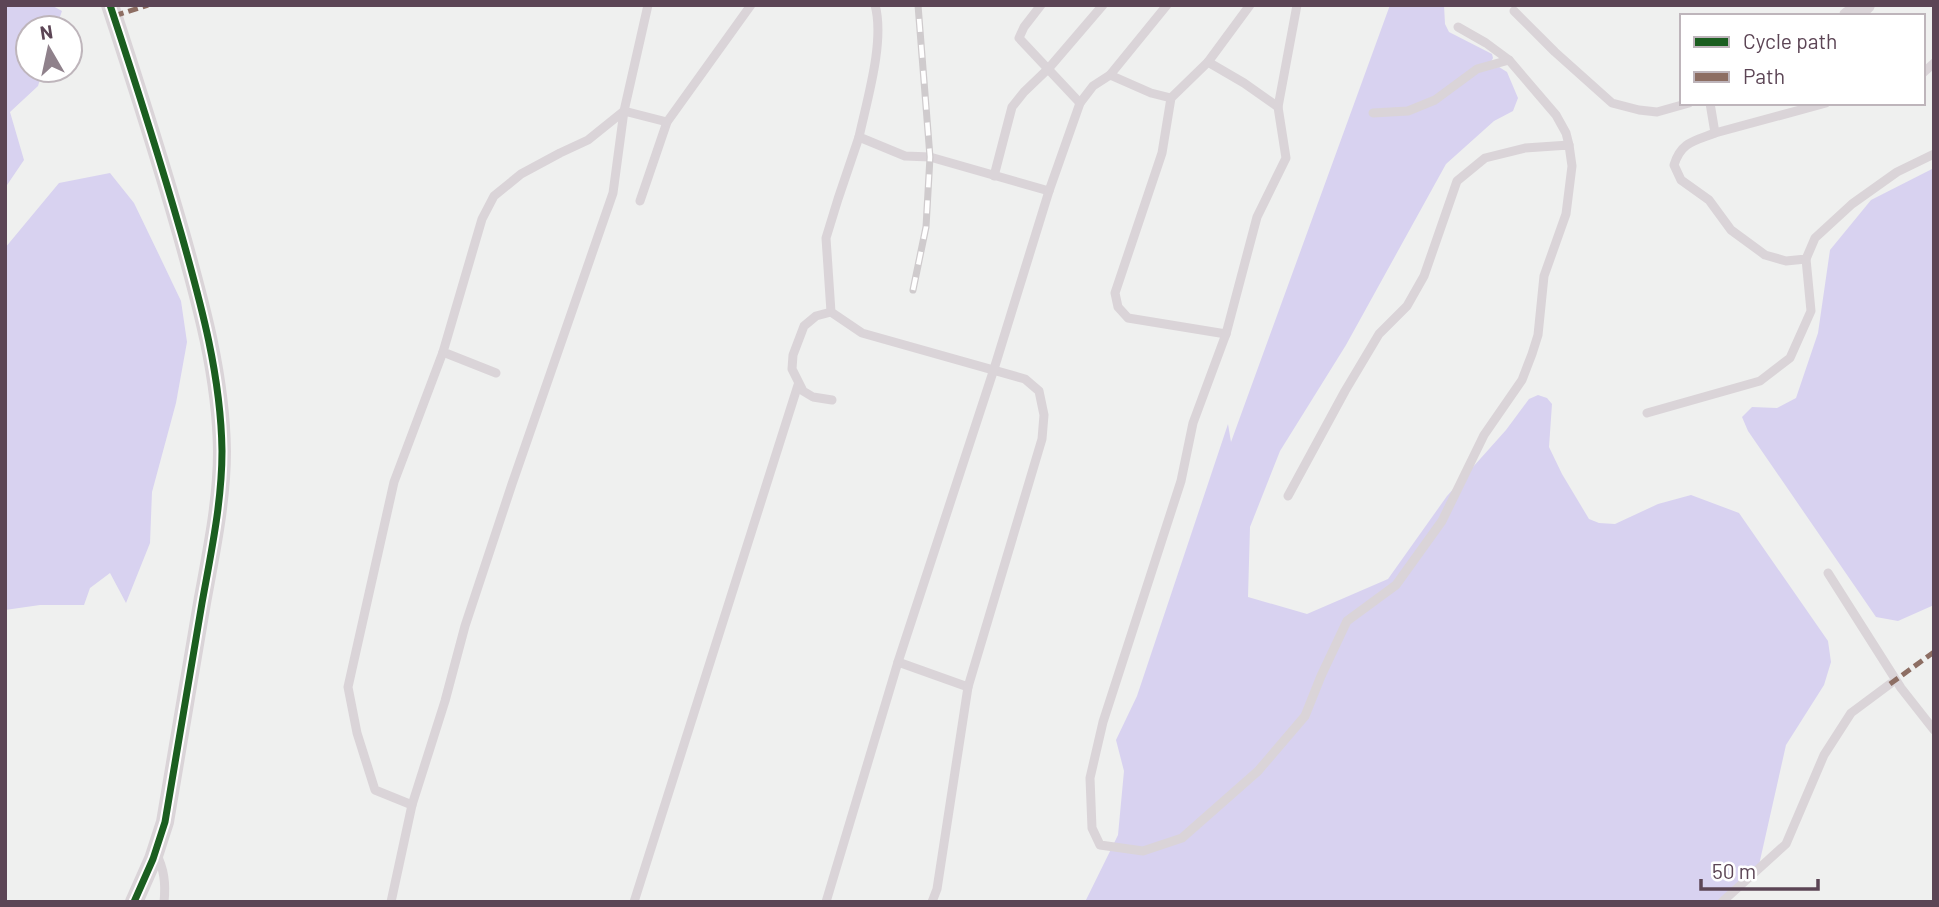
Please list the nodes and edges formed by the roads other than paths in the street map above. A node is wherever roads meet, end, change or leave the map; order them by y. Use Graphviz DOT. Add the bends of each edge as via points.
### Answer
graph roads {
  1 [pos="110,5"];
  2 [pos="648,5"];
  3 [pos="751,5"];
  4 [pos="875,5"];
  5 [pos="1041,5"];
  6 [pos="1103,5"];
  7 [pos="1167,5"];
  8 [pos="1250,5"];
  9 [pos="1297,5"];
  10 [pos="1514,11"];
  11 [pos="1458,27"];
  12 [pos="1509,60"];
  13 [pos="1208,62"];
  14 [pos="1049,68"];
  15 [pos="1110,75"];
  16 [pos="1171,99"];
  17 [pos="1080,103"];
  18 [pos="1682,105"];
  19 [pos="1710,105"];
  20 [pos="1819,105"];
  21 [pos="1278,107"];
  22 [pos="624,111"];
  23 [pos="1373,113"];
  24 [pos="667,122"];
  25 [pos="1715,133"];
  26 [pos="859,137"];
  27 [pos="1569,145"];
  28 [pos="1934,154"];
  29 [pos="994,176"];
  30 [pos="1049,191"];
  31 [pos="640,201"];
  32 [pos="1806,259"];
  33 [pos="831,312"];
  34 [pos="1226,334"];
  35 [pos="443,352"];
  36 [pos="994,369"];
  37 [pos="496,373"];
  38 [pos="798,384"];
  39 [pos="832,400"];
  40 [pos="1647,413"];
  41 [pos="1288,496"];
  42 [pos="1828,573"];
  43 [pos="898,662"];
  44 [pos="1890,684"];
  45 [pos="968,687"];
  46 [pos="1934,730"];
  47 [pos="412,805"];
  48 [pos="155,852"];
  49 [pos="134,902"];
  50 [pos="164,902"];
  51 [pos="391,902"];
  52 [pos="634,902"];
  53 [pos="826,902"];
  54 [pos="932,902"];
  55 [pos="1721,902"];
  1 -- 48 [label="street" via="197,289 220,406 218,506 165,822"];
  2 -- 22 [label="lane"];
  3 -- 24 [label="lane"];
  4 -- 26 [label="lane" via="876,61"];
  5 -- 14 [label="lane" via="1019,38"];
  6 -- 14 [label="lane"];
  7 -- 15 [label="lane"];
  8 -- 13 [label="lane"];
  9 -- 21 [label="lane"];
  10 -- 18 [label="lane" via="1612,103 1657,112"];
  11 -- 12 [label="lane"];
  12 -- 23 [label="lane" via="1477,69 1435,100 1408,111"];
  12 -- 27 [label="lane" via="1556,116"];
  13 -- 16 [label="lane"];
  13 -- 21 [label="lane"];
  14 -- 17 [label="lane"];
  14 -- 29 [label="lane" via="1012,107"];
  15 -- 16 [label="lane"];
  15 -- 17 [label="lane" via="1093,86"];
  16 -- 34 [label="lane" via="1162,153 1115,293 1118,307 1128,318"];
  17 -- 30 [label="lane"];
  19 -- 25 [label="lane"];
  20 -- 25 [label="lane"];
  21 -- 34 [label="lane" via="1286,158 1257,216"];
  22 -- 24 [label="lane"];
  22 -- 35 [label="lane" via="588,141 521,174 495,196 482,219"];
  22 -- 47 [label="lane" via="613,193 473,600"];
  24 -- 31 [label="lane"];
  25 -- 32 [label="lane" via="1678,151 1674,165 1681,180 1709,200 1731,230 1765,255 1786,261"];
  26 -- 29 [label="lane" via="905,156 930,157"];
  26 -- 33 [label="lane" via="827,238"];
  27 -- 34 [label="lane" via="1572,166 1566,214 1544,276 1538,335 1522,380 1484,435 1442,521 1396,585 1347,621 1305,716 1258,771 1182,838 1143,851 1100,845 1092,828 1090,778 1103,722 1181,481 1193,423"];
  27 -- 41 [label="lane" via="1525,148 1485,158 1457,181 1424,276 1407,306 1379,334"];
  28 -- 32 [label="lane" via="1852,204 1815,237"];
  29 -- 30 [label="lane"];
  30 -- 36 [label="lane"];
  32 -- 40 [label="lane" via="1811,312 1790,358 1760,381"];
  33 -- 36 [label="lane" via="862,333"];
  33 -- 38 [label="lane" via="804,326 793,355"];
  35 -- 37 [label="lane"];
  35 -- 47 [label="lane" via="394,482 348,687 375,790"];
  36 -- 43 [label="lane"];
  36 -- 45 [label="lane" via="1025,379 1039,391 1044,415 1042,439"];
  38 -- 39 [label="lane" via="813,397"];
  38 -- 52 [label="lane"];
  42 -- 46 [label="lane" via="1901,688"];
  43 -- 45 [label="lane"];
  43 -- 53 [label="lane"];
  44 -- 55 [label="lane" via="1851,713 1824,755 1786,844"];
  45 -- 54 [label="lane"];
  47 -- 51 [label="lane"];
  48 -- 49 [label="street"];
  48 -- 50 [label="lane" via="163,869"];
}
